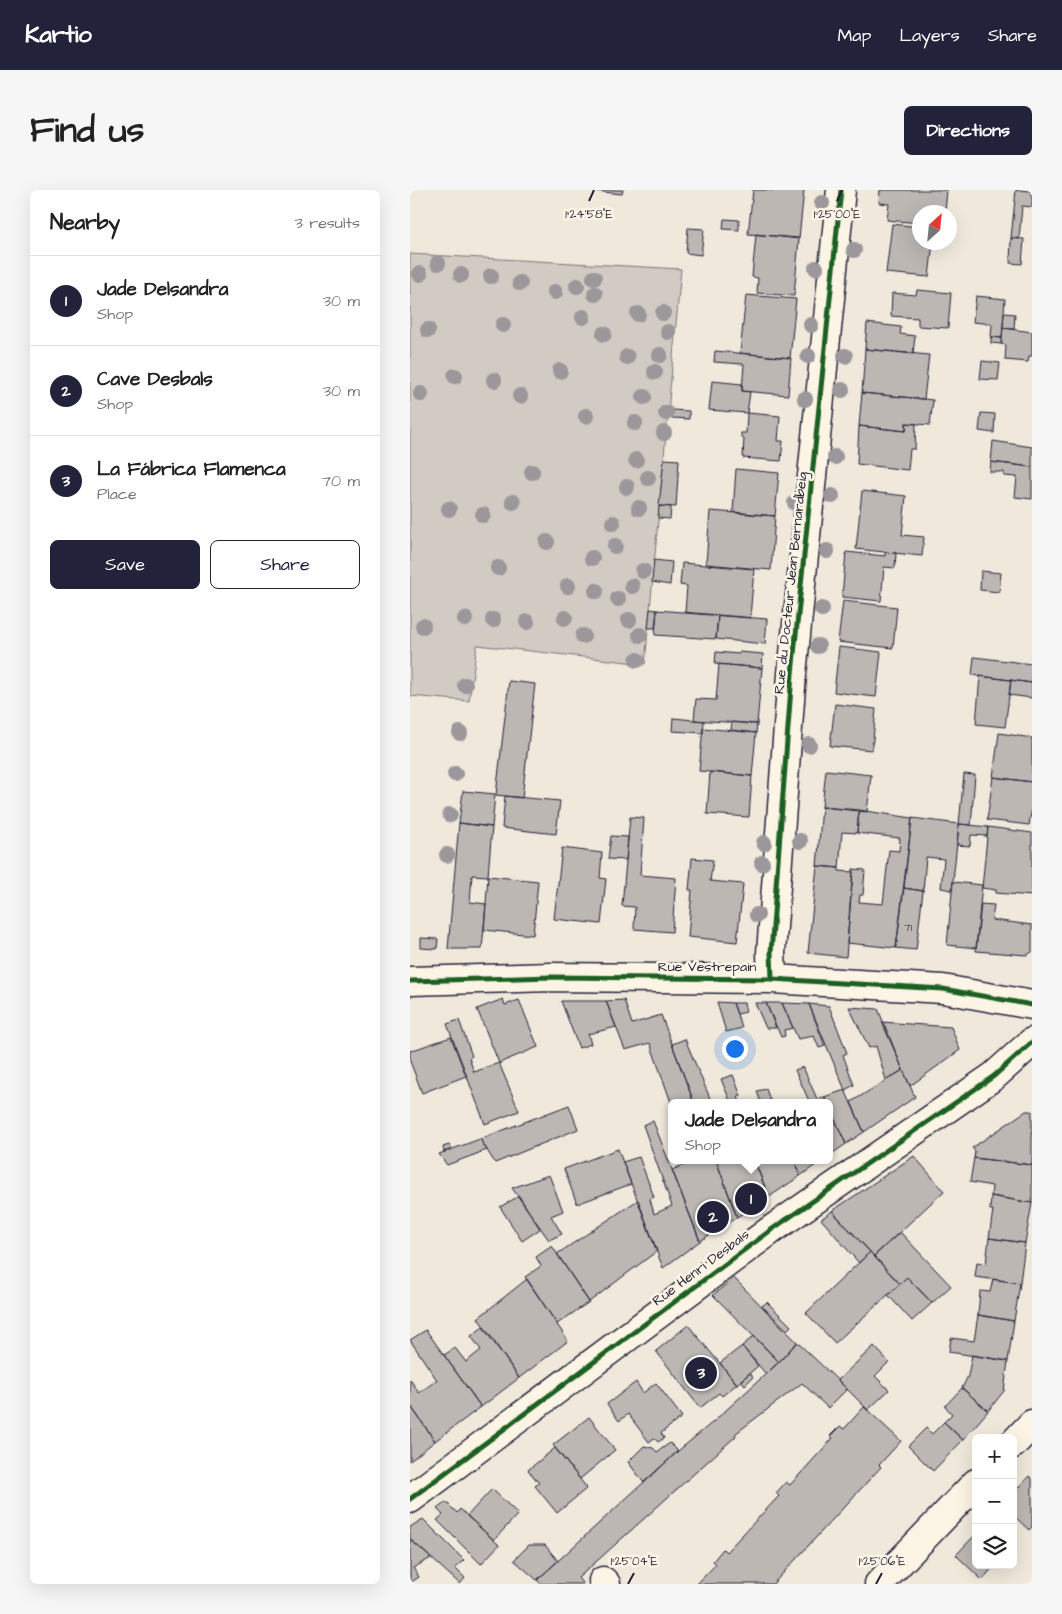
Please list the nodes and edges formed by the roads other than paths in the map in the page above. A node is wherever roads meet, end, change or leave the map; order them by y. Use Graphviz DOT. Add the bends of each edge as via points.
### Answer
graph roads {
  1 [pos="841,190"];
  2 [pos="772,979"];
  3 [pos="410,980"];
  4 [pos="1032,1005"];
  5 [pos="1032,1042"];
  6 [pos="1032,1425"];
  7 [pos="1017,1440"];
  8 [pos="972,1487"];
  9 [pos="410,1499"];
  10 [pos="879,1584"];
  1 -- 2 [label="street, Rue du Docteur Jean Bernardbeig" via="792,674"];
  2 -- 3 [label="street, Rue Vestrepain" via="551,977"];
  2 -- 4 [label="street, Rue Vestrepain" via="943,989"];
  5 -- 9 [label="street, Rue Henri Desbals" via="994,1076 771,1230"];
  6 -- 7 [label="street"];
  8 -- 10 [label="street"];
}
